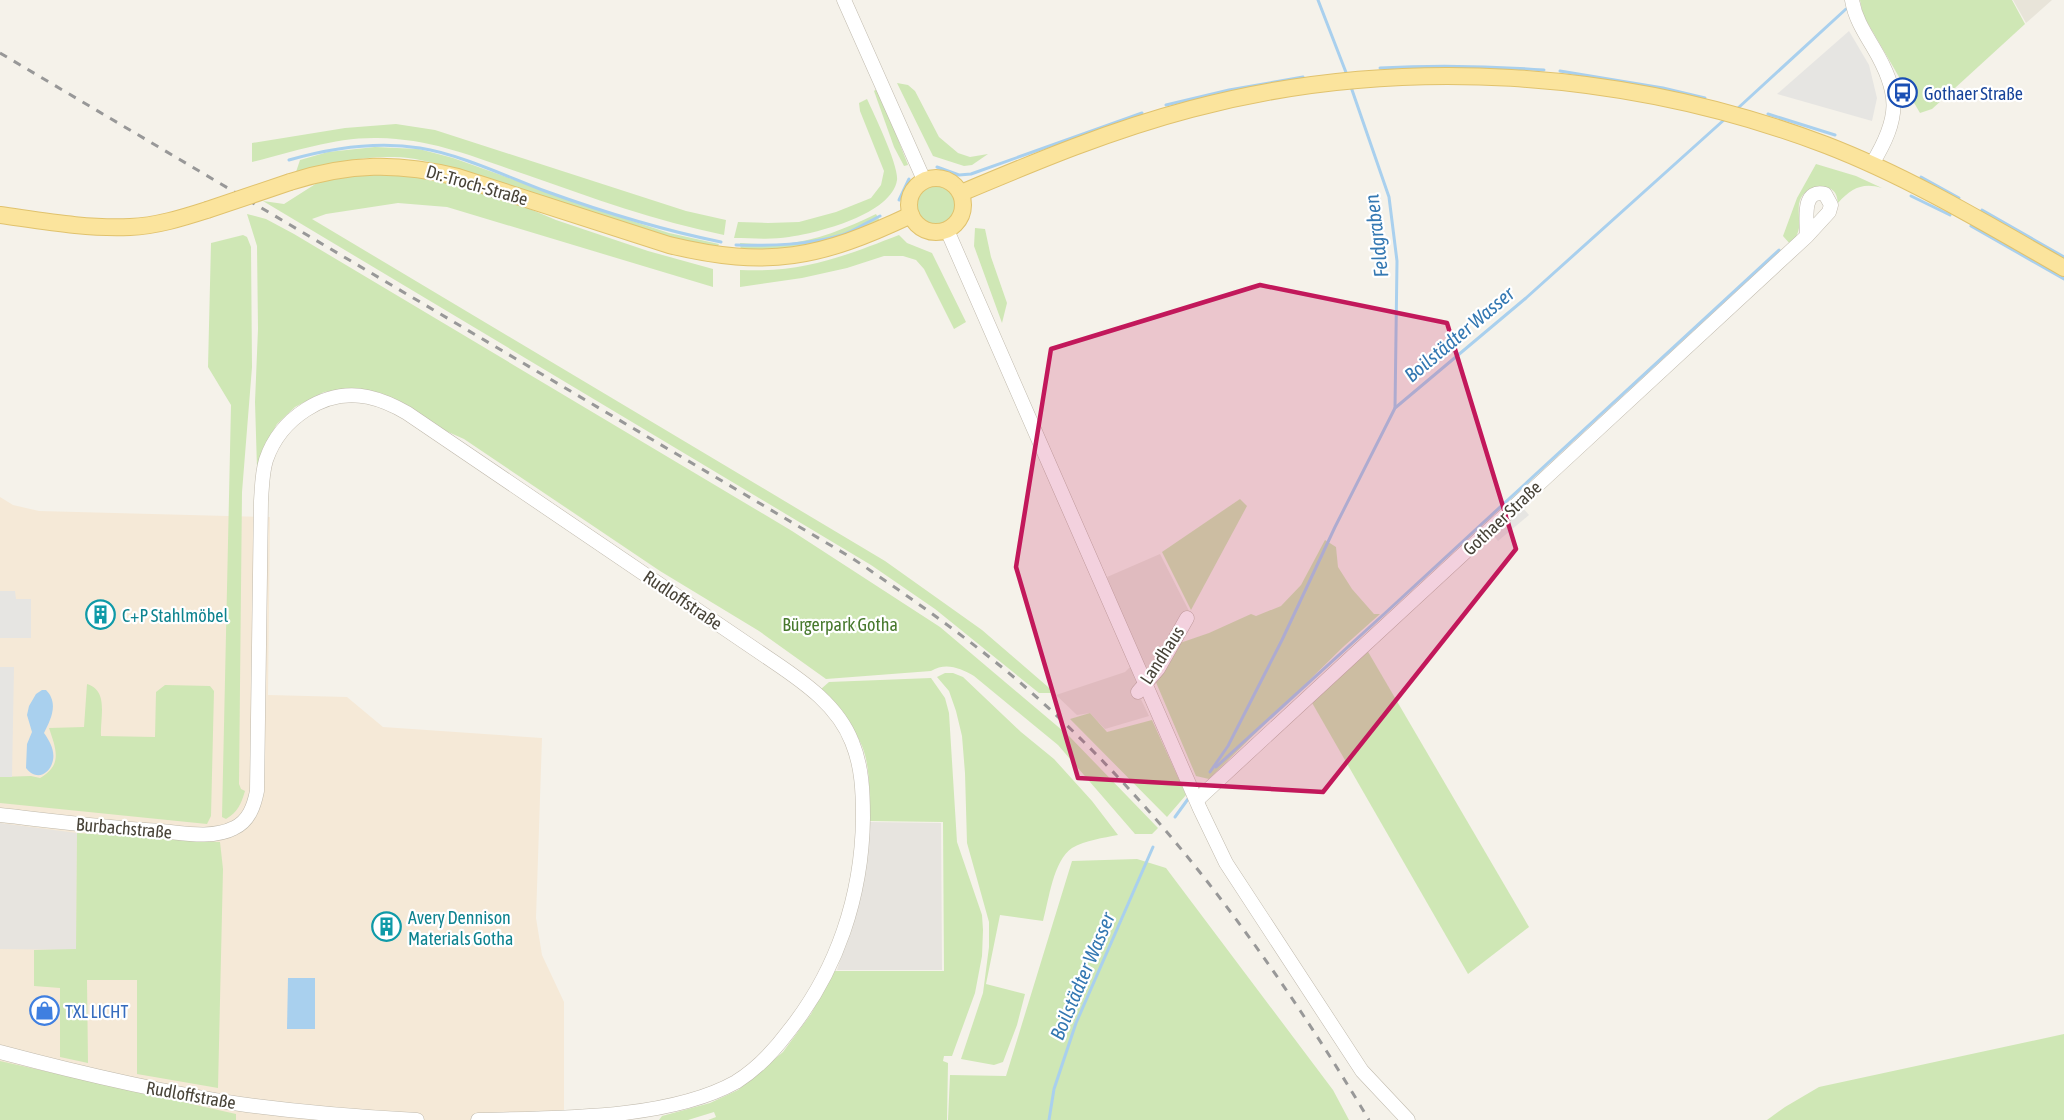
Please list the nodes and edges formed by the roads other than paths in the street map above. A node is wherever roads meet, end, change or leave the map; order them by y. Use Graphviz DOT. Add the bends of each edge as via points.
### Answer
graph roads {
  1 [pos="844,0"];
  2 [pos="1852,0"];
  3 [pos="1872,164"];
  4 [pos="924,180"];
  5 [pos="961,193"];
  6 [pos="0,215"];
  7 [pos="911,215"];
  8 [pos="947,230"];
  9 [pos="1808,236"];
  10 [pos="2064,268"];
  11 [pos="1186,618"];
  12 [pos="1142,687"];
  13 [pos="1197,800"];
  14 [pos="0,815"];
  15 [pos="245,820"];
  16 [pos="0,1052"];
  17 [pos="386,1119"];
  18 [pos="417,1120"];
  19 [pos="478,1120"];
  20 [pos="1408,1120"];
  1 -- 4 [label="street"];
  2 -- 3 [label="street" via="1861,27 1886,70 1894,100 1890,129"];
  3 -- 5 [label="main road" via="1740,117 1648,95 1522,78 1432,76 1335,82 1258,94 1157,118 1045,157"];
  3 -- 10 [label="main road"];
  4 -- 5 [label="main road" via="946,179"];
  4 -- 7 [label="main road" via="910,195"];
  5 -- 8 [label="main road" via="962,214"];
  6 -- 7 [label="main road, Dr.-Troch-Straße, bridge" via="80,225 130,227 160,223 333,170 365,166 427,169 669,245 747,258 816,252 866,236"];
  7 -- 8 [label="main road" via="926,230"];
  8 -- 12 [label="street"];
  9 -- 13 [label="street, Gothaer Straße"];
  11 -- 12 [label="street, Landhaus" via="1158,669"];
  12 -- 13 [label="street"];
  13 -- 20 [label="street" via="1226,863 1362,1071"];
  14 -- 15 [label="street, Burbachstraße" via="192,833 232,830"];
  15 -- 19 [label="street, Rudloffstraße" via="254,806 257,790 261,501 266,460 287,424 319,402 344,396 368,397 407,414 794,675 838,718 856,753 862,783 861,863 845,929 829,969 803,1014 775,1050 736,1081 687,1102 608,1114"];
  16 -- 17 [label="street, Rudloffstraße" via="145,1087 241,1104"];
  17 -- 18 [label="street, Rudloffstraße"];
}
